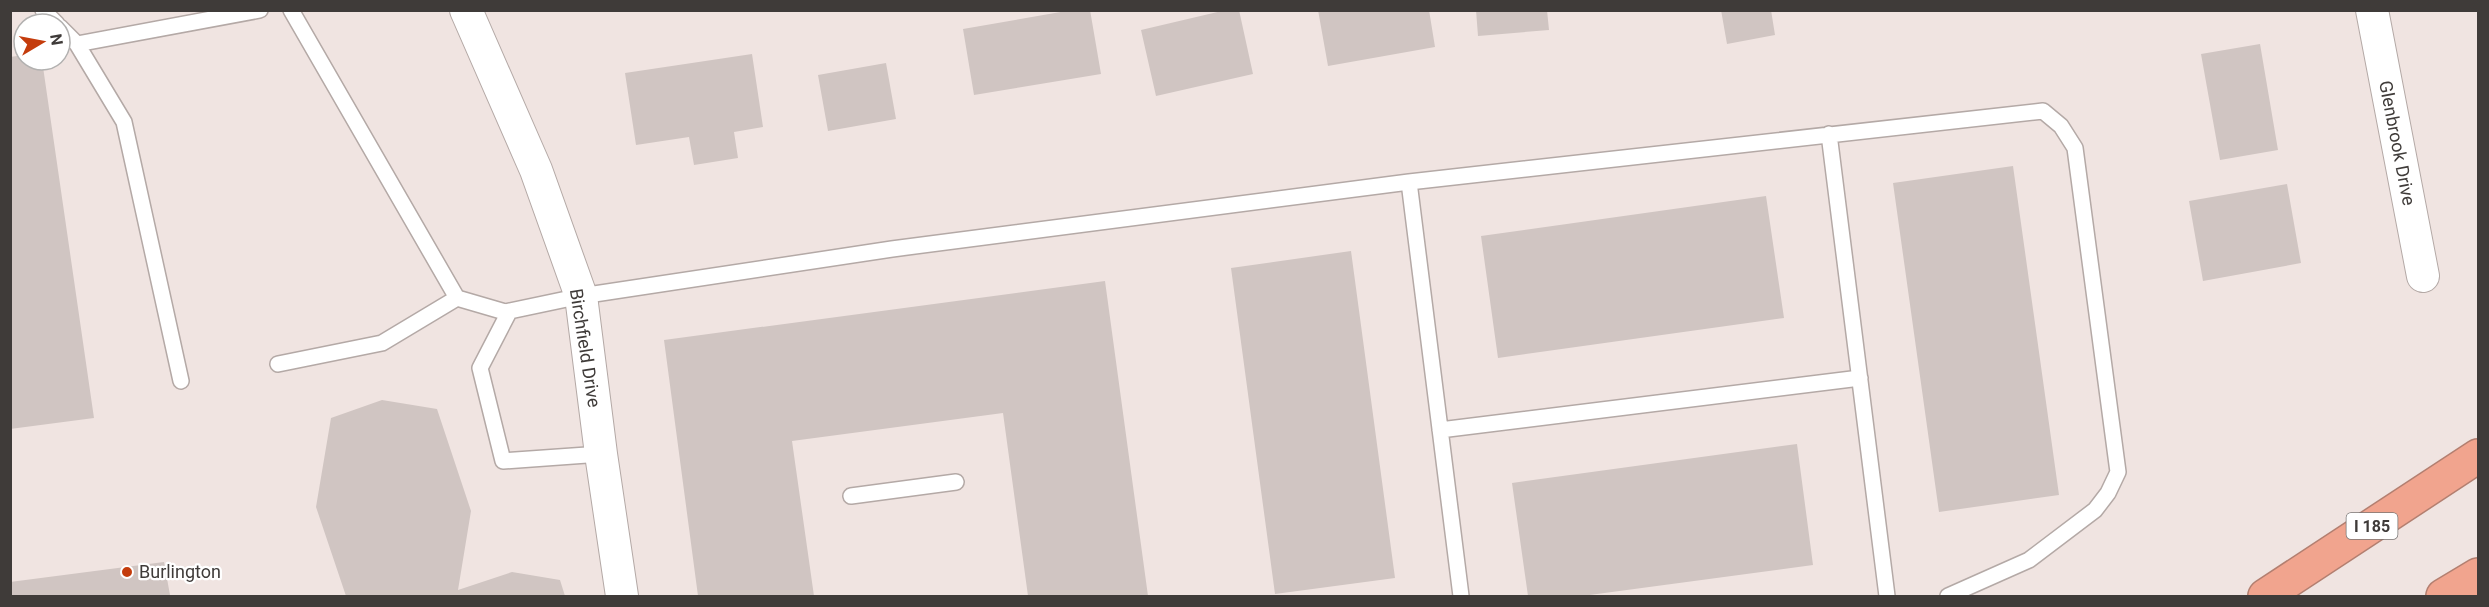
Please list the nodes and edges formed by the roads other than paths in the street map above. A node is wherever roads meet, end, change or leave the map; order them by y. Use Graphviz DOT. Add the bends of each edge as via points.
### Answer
graph roads {
  1 [pos="260,10"];
  2 [pos="291,10"];
  3 [pos="466,10"];
  4 [pos="2372,10"];
  5 [pos="72,39"];
  6 [pos="77,44"];
  7 [pos="1829,134"];
  8 [pos="1409,182"];
  9 [pos="2423,276"];
  10 [pos="581,296"];
  11 [pos="458,298"];
  12 [pos="509,312"];
  13 [pos="278,364"];
  14 [pos="1860,378"];
  15 [pos="181,381"];
  16 [pos="1440,430"];
  17 [pos="601,454"];
  18 [pos="2478,456"];
  19 [pos="956,483"];
  20 [pos="852,496"];
  21 [pos="2478,574"];
  22 [pos="622,597"];
  23 [pos="1461,597"];
  24 [pos="1887,597"];
  25 [pos="1948,597"];
  26 [pos="2265,597"];
  27 [pos="2443,597"];
  1 -- 6 [label="lane"];
  2 -- 11 [label="lane"];
  3 -- 10 [label="street, Birchfield Drive" via="536,170"];
  4 -- 9 [label="street, Glenbrook Drive"];
  5 -- 6 [label="lane"];
  6 -- 15 [label="lane" via="124,122"];
  7 -- 8 [label="lane"];
  7 -- 14 [label="lane"];
  7 -- 25 [label="lane" via="2043,111 2061,126 2075,147 2118,472 2095,510 2029,560"];
  8 -- 10 [label="lane" via="892,249"];
  8 -- 16 [label="lane"];
  10 -- 12 [label="lane"];
  10 -- 17 [label="street, Birchfield Drive"];
  11 -- 12 [label="lane"];
  11 -- 13 [label="lane" via="382,343"];
  12 -- 17 [label="lane" via="480,368 502,461"];
  14 -- 16 [label="lane"];
  14 -- 24 [label="lane"];
  16 -- 23 [label="lane"];
  17 -- 22 [label="street, Birchfield Drive"];
  18 -- 26 [label="highway, I 185"];
  19 -- 20 [label="lane"];
  21 -- 27 [label="highway"];
}
